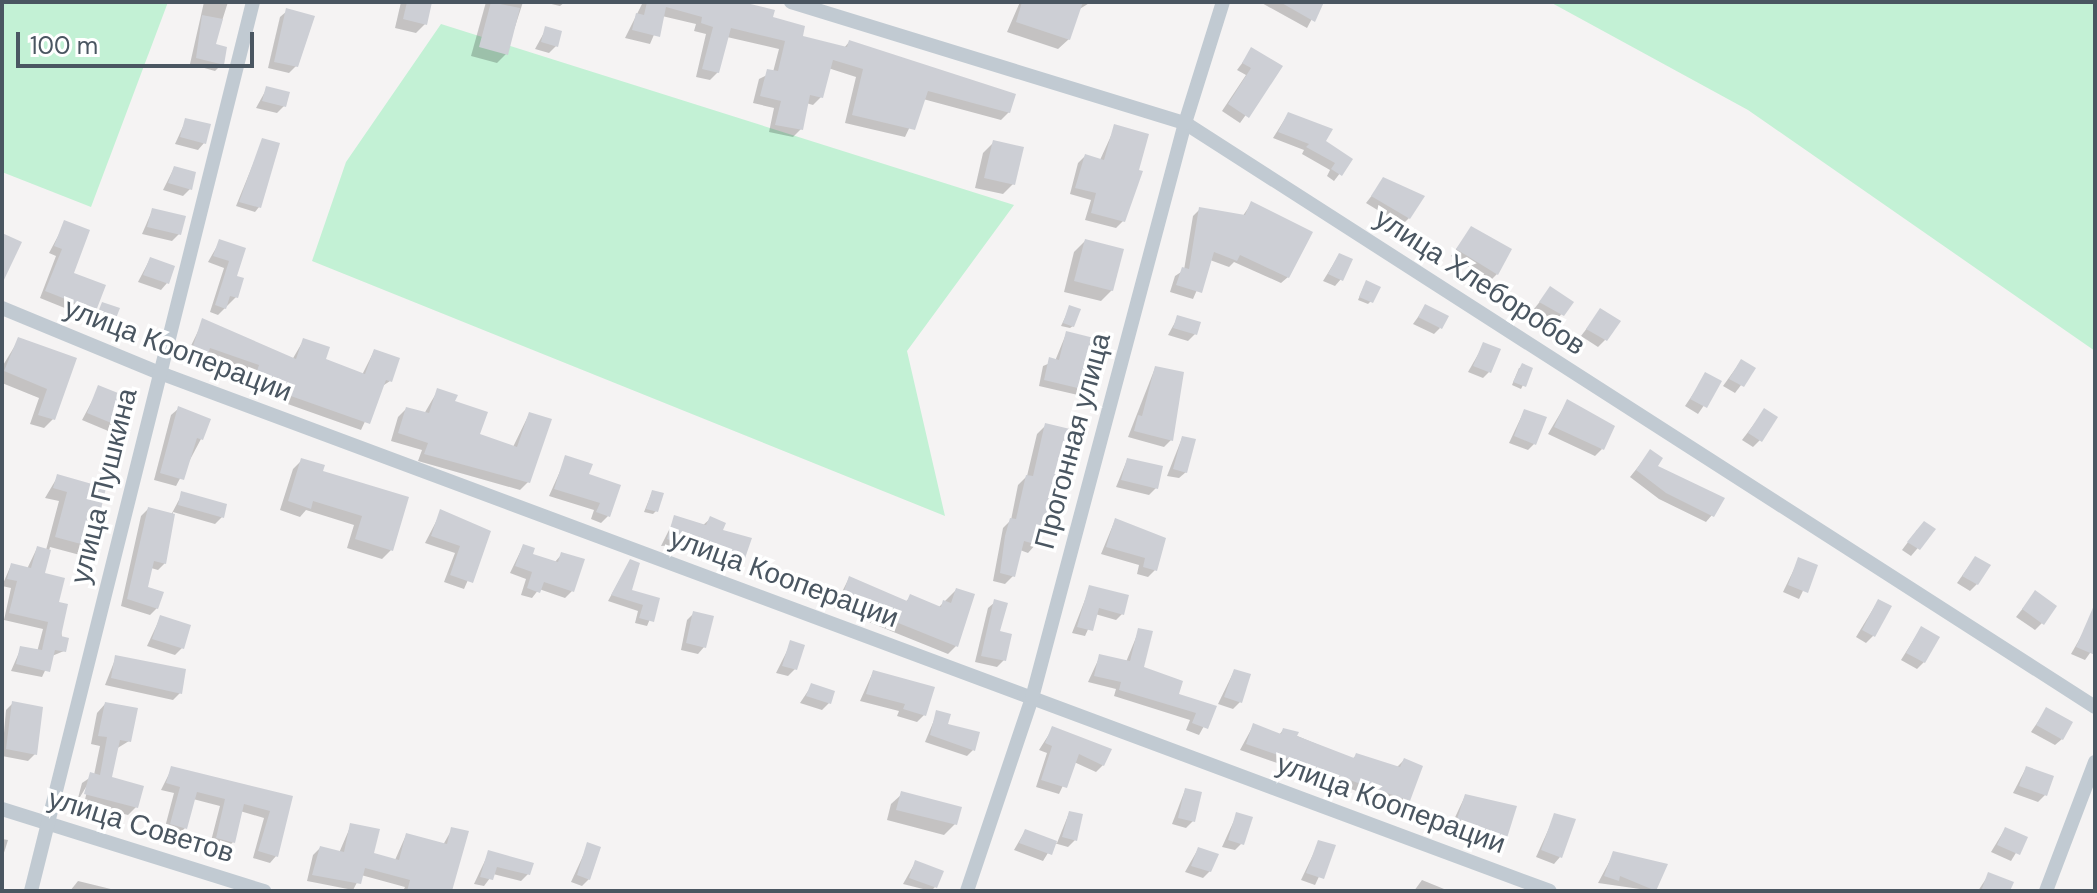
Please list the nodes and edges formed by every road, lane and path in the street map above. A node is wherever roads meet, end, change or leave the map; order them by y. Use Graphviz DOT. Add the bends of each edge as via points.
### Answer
graph roads {
  1 [pos="253,2"];
  2 [pos="791,2"];
  3 [pos="1223,2"];
  4 [pos="1185,123"];
  5 [pos="2,308"];
  6 [pos="160,373"];
  7 [pos="1032,698"];
  8 [pos="2095,707"];
  9 [pos="2095,762"];
  10 [pos="2,809"];
  11 [pos="45,825"];
  12 [pos="31,891"];
  13 [pos="264,891"];
  14 [pos="967,891"];
  15 [pos="1550,891"];
  16 [pos="2046,891"];
  1 -- 6 [label="street, улица Пушкина"];
  2 -- 4 [label="street, улица Хлеборобов"];
  3 -- 4 [label="street, Прогонная улица"];
  4 -- 7 [label="street, Прогонная улица"];
  4 -- 8 [label="street, улица Хлеборобов"];
  5 -- 6 [label="street, улица Кооперации"];
  6 -- 7 [label="street, улица Кооперации"];
  6 -- 11 [label="street, улица Пушкина"];
  7 -- 14 [label="street, Прогонная улица"];
  7 -- 15 [label="street, улица Кооперации"];
  9 -- 16 [label="street"];
  10 -- 11 [label="street, улица Советов"];
  11 -- 12 [label="street, улица Пушкина"];
  11 -- 13 [label="street, улица Советов"];
}
